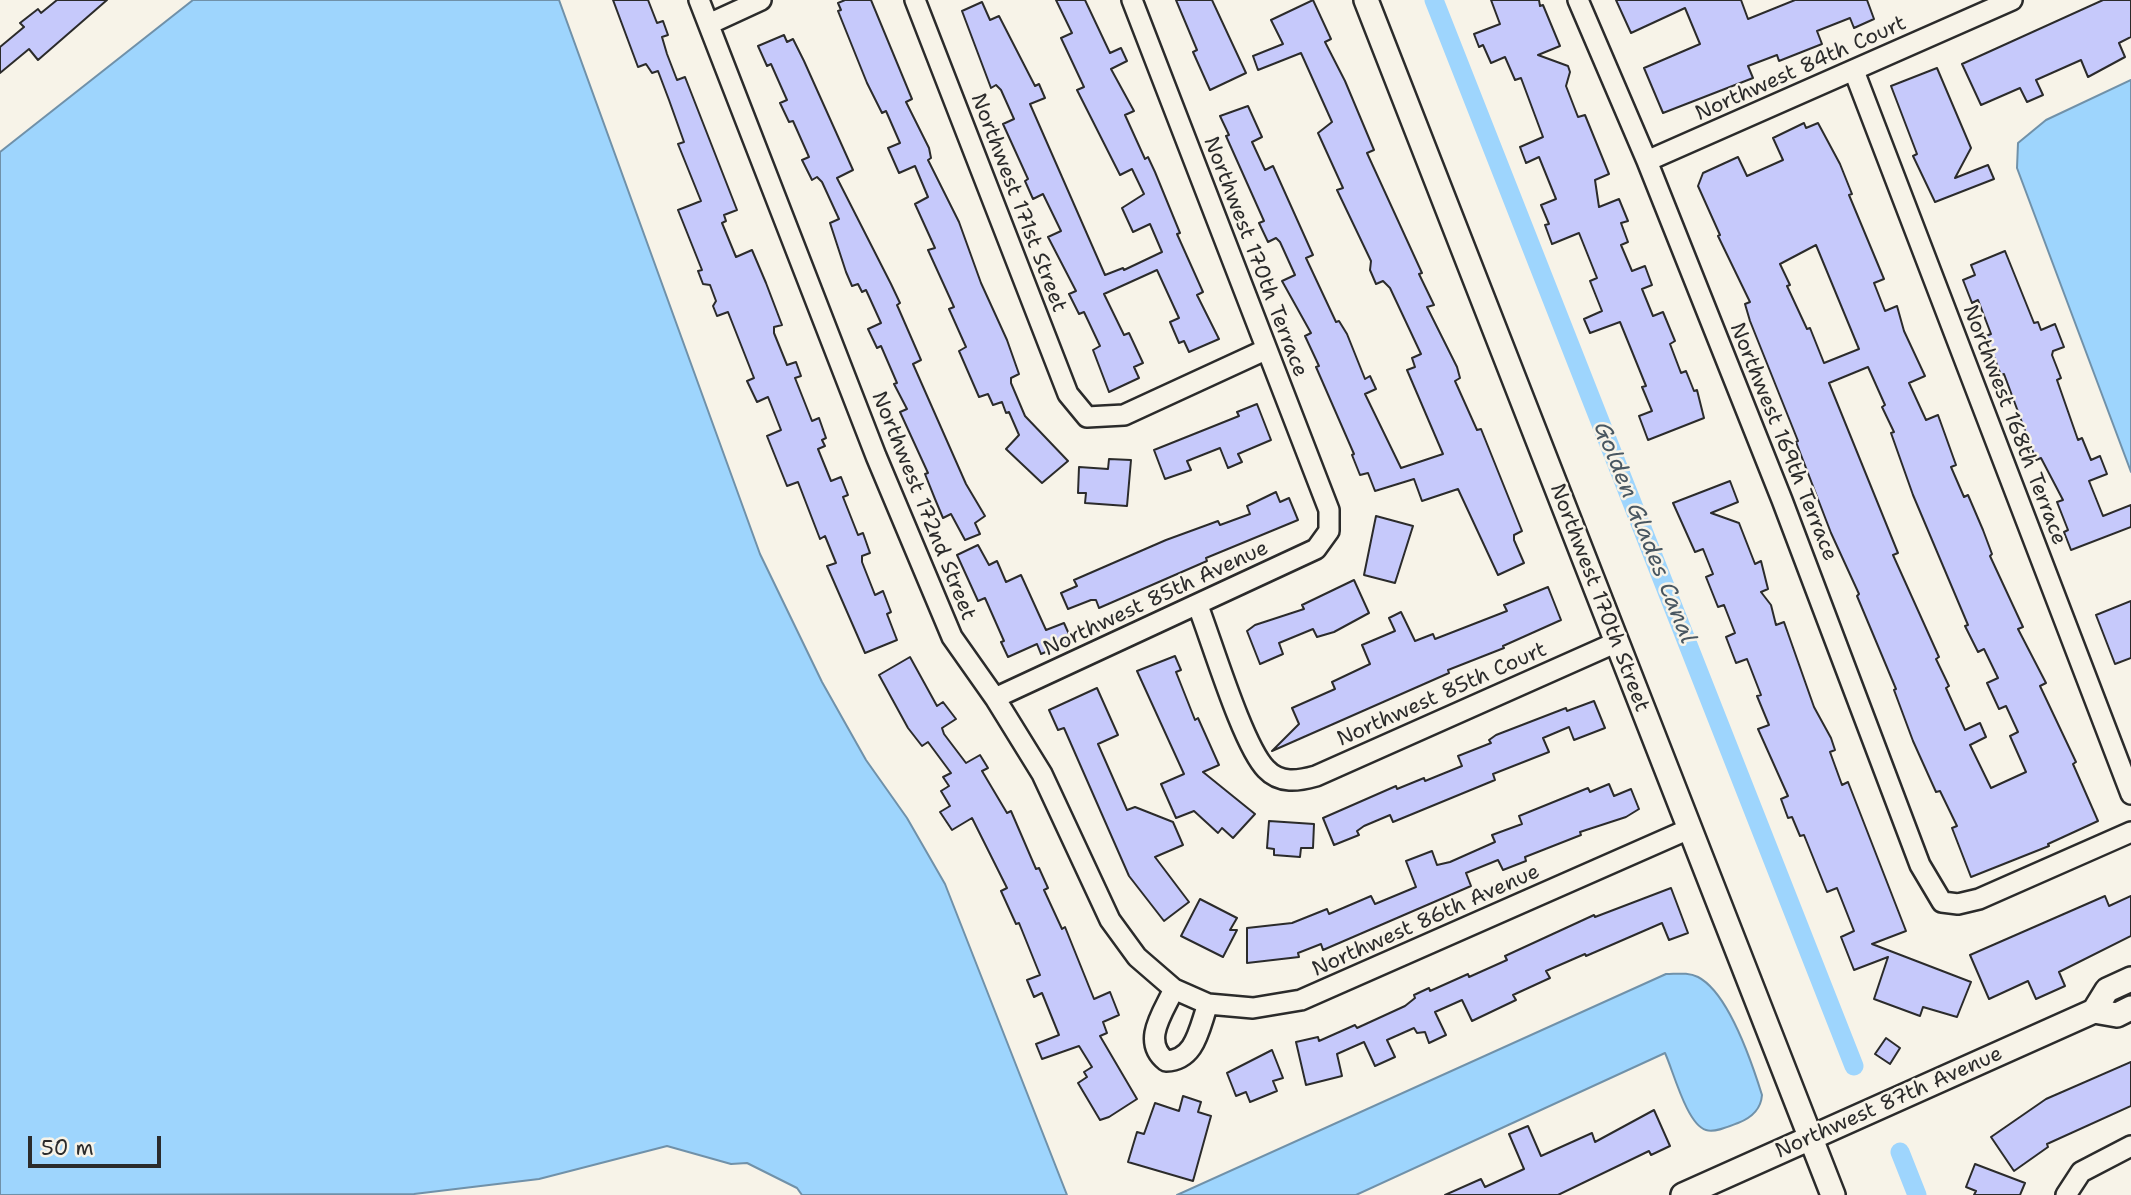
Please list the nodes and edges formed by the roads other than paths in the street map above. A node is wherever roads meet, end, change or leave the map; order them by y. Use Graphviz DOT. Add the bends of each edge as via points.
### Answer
graph roads {
  1 [pos="699,0"];
  2 [pos="761,0"];
  3 [pos="915,0"];
  4 [pos="1132,0"];
  5 [pos="1366,0"];
  6 [pos="1578,0"];
  7 [pos="2012,0"];
  8 [pos="709,24"];
  9 [pos="1854,71"];
  10 [pos="1647,161"];
  11 [pos="1265,350"];
  12 [pos="1329,531"];
  13 [pos="1198,606"];
  14 [pos="1617,642"];
  15 [pos="995,698"];
  16 [pos="2131,794"];
  17 [pos="1689,829"];
  18 [pos="2131,832"];
  19 [pos="2131,979"];
  20 [pos="1174,989"];
  21 [pos="1208,1004"];
  22 [pos="2131,1008"];
  23 [pos="2094,1011"];
  24 [pos="1810,1138"];
  25 [pos="2131,1146"];
  26 [pos="1684,1195"];
  27 [pos="1833,1195"];
  28 [pos="2066,1195"];
  1 -- 8 [label="street, Northwest 172nd Street"];
  2 -- 8 [label="street"];
  3 -- 11 [label="street, Northwest 171st Street" via="1068,394 1087,417 1124,415"];
  4 -- 11 [label="street, Northwest 170th Terrace"];
  5 -- 14 [label="street, Northwest 170th Street"];
  6 -- 10 [label="street, Northwest 169th Terrace"];
  7 -- 9 [label="street, Northwest 84th Court"];
  8 -- 15 [label="street, Northwest 172nd Street" via="876,456 951,636"];
  9 -- 10 [label="street, Northwest 84th Court"];
  9 -- 16 [label="street, Northwest 168th Terrace"];
  10 -- 18 [label="street, Northwest 169th Terrace" via="1818,592 1920,865 1942,902 1979,899"];
  11 -- 12 [label="street, Northwest 170th Terrace" via="1329,510"];
  12 -- 13 [label="street, Northwest 85th Avenue" via="1316,549"];
  13 -- 14 [label="street, Northwest 85th Court" via="1251,747 1266,770 1283,780 1316,776"];
  13 -- 15 [label="street, Northwest 85th Avenue"];
  14 -- 17 [label="street, Northwest 170th Street"];
  15 -- 20 [label="street, Northwest 172nd Street" via="1042,774 1110,920 1138,957"];
  17 -- 21 [label="street, Northwest 86th Avenue" via="1301,1000 1253,1007"];
  17 -- 24 [label="street, Northwest 170th Street"];
  19 -- 23 [label="street, Northwest 87th Avenue" via="2106,990"];
  20 -- 21 [label="street, Northwest 86th Avenue"];
  20 -- 21 [label="street" via="1153,1039 1154,1048 1166,1061 1178,1061 1190,1053"];
  22 -- 23 [label="street, Northwest 87th Avenue" via="2117,1015"];
  23 -- 24 [label="street, Northwest 87th Avenue"];
  24 -- 26 [label="street, Northwest 87th Avenue"];
  24 -- 27 [label="street, Northwest 170th Street"];
  25 -- 28 [label="street" via="2081,1172"];
}
